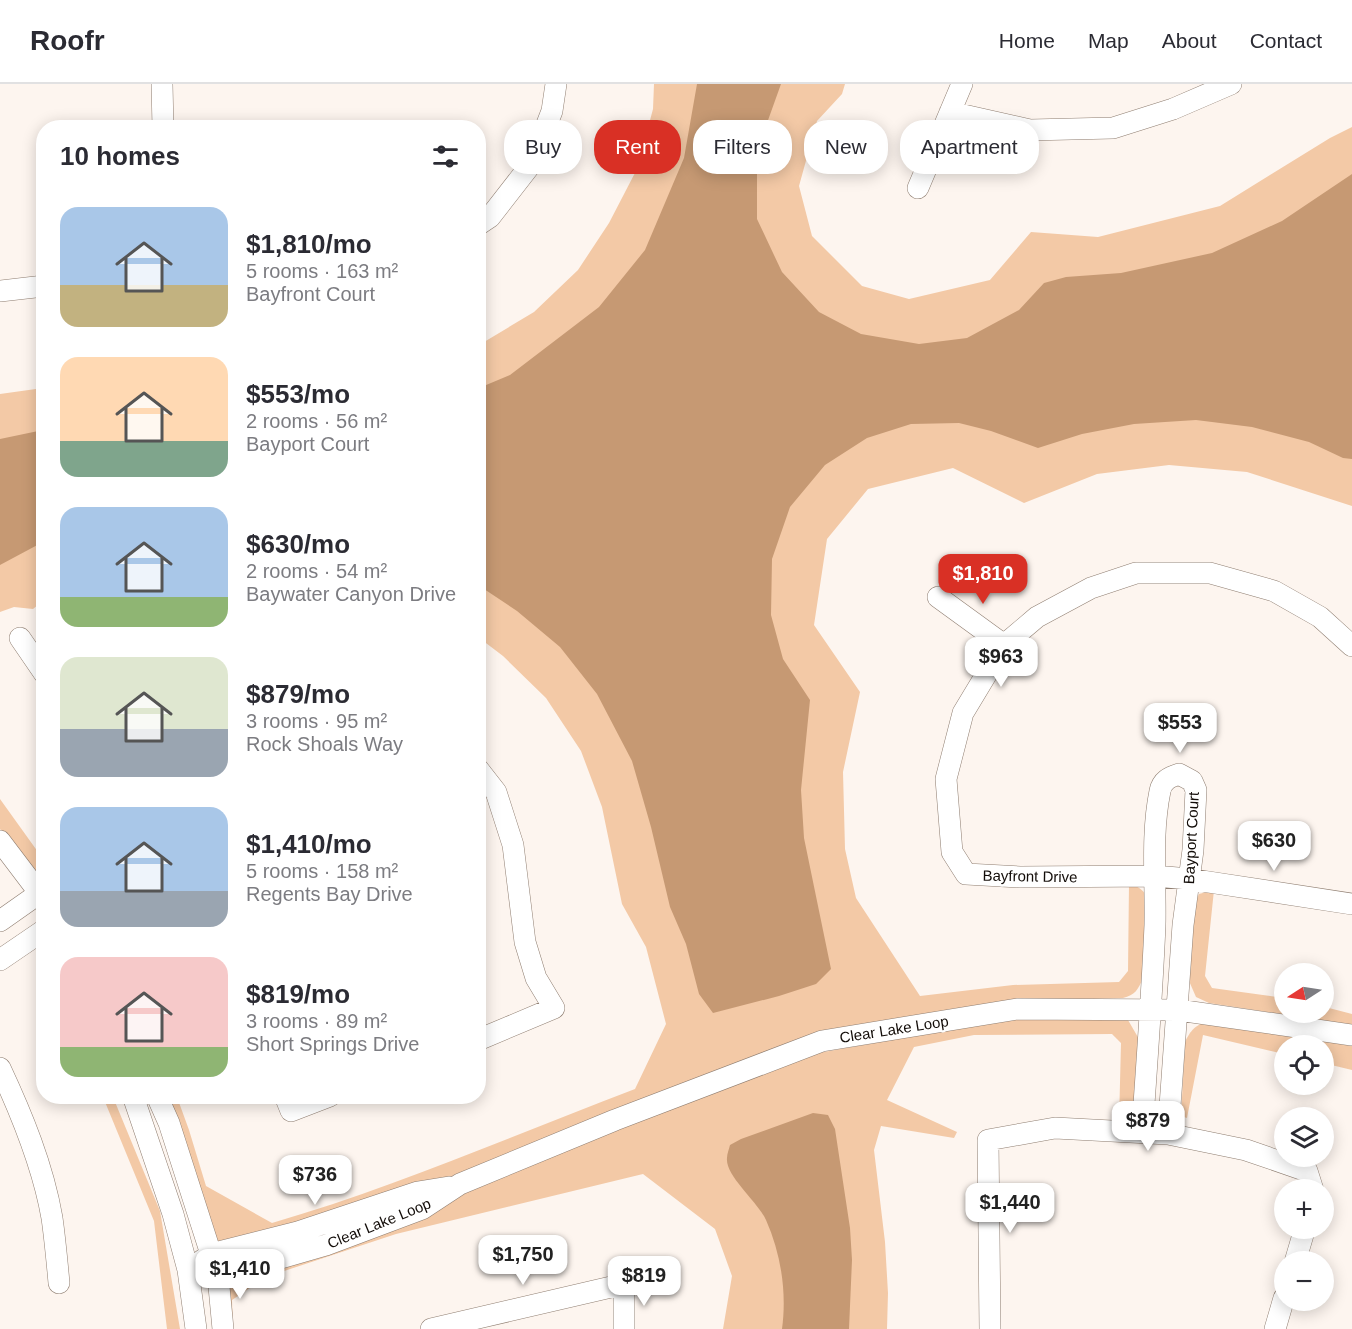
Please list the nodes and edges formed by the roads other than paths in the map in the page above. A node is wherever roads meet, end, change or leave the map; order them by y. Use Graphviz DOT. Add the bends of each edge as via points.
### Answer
graph roads {
  1 [pos="162,84"];
  2 [pos="556,84"];
  3 [pos="962,84"];
  4 [pos="1231,84"];
  5 [pos="950,112"];
  6 [pos="163,120"];
  7 [pos="918,188"];
  8 [pos="486,220"];
  9 [pos="36,287"];
  10 [pos="0,291"];
  11 [pos="938,597"];
  12 [pos="20,638"];
  13 [pos="1004,645"];
  14 [pos="1352,646"];
  15 [pos="36,661"];
  16 [pos="486,779"];
  17 [pos="0,841"];
  18 [pos="1155,876"];
  19 [pos="1189,879"];
  20 [pos="36,886"];
  21 [pos="36,898"];
  22 [pos="1352,904"];
  23 [pos="0,921"];
  24 [pos="36,935"];
  25 [pos="1154,944"];
  26 [pos="1182,947"];
  27 [pos="0,960"];
  28 [pos="1151,1009"];
  29 [pos="1178,1010"];
  30 [pos="1352,1035"];
  31 [pos="486,1037"];
  32 [pos="0,1068"];
  33 [pos="7,1102"];
  34 [pos="136,1104"];
  35 [pos="161,1104"];
  36 [pos="1142,1132"];
  37 [pos="1168,1134"];
  38 [pos="1309,1179"];
  39 [pos="460,1184"];
  40 [pos="211,1254"];
  41 [pos="188,1270"];
  42 [pos="218,1276"];
  43 [pos="59,1283"];
  44 [pos="1280,1311"];
  45 [pos="196,1329"];
  46 [pos="223,1329"];
  47 [pos="431,1329"];
  48 [pos="624,1329"];
  49 [pos="990,1329"];
  50 [pos="1275,1329"];
  1 -- 6 [label="street"];
  2 -- 8 [label="street" via="552,111 532,162"];
  3 -- 5 [label="street"];
  4 -- 5 [label="street" via="1173,109 1113,128 1030,130"];
  5 -- 7 [label="street"];
  9 -- 10 [label="street"];
  11 -- 13 [label="street"];
  12 -- 15 [label="street"];
  13 -- 14 [label="street, Bayfront Drive" via="1037,617 1091,588 1136,573 1209,573 1274,591 1320,617"];
  13 -- 18 [label="street, Bayfront Drive" via="963,713 946,779 952,852 966,874"];
  16 -- 31 [label="street" via="496,792 513,845 525,942 536,978 554,1008"];
  17 -- 20 [label="street"];
  18 -- 19 [label="street, Bayfront Drive"];
  18 -- 19 [label="street, Bayport Court" via="1160,789 1167,777 1179,774 1192,781 1196,790"];
  18 -- 25 [label="street, Bayport Court"];
  19 -- 22 [label="street, Bayfront Drive"];
  19 -- 26 [label="street, Bayport Court"];
  21 -- 23 [label="street"];
  24 -- 27 [label="street"];
  25 -- 26 [label="street"];
  25 -- 28 [label="street, Bayport Court"];
  26 -- 29 [label="street, Bayport Court"];
  28 -- 29 [label="street, Clear Lake Loop"];
  28 -- 36 [label="street, Bayport Court"];
  28 -- 39 [label="street, Clear Lake Loop" via="1017,1009 822,1041"];
  29 -- 30 [label="street, Clear Lake Loop"];
  29 -- 37 [label="street, Bayport Court"];
  32 -- 33 [label="street"];
  33 -- 43 [label="street" via="34,1152 52,1217"];
  34 -- 41 [label="street"];
  35 -- 40 [label="street"];
  36 -- 37 [label="street"];
  36 -- 49 [label="street" via="1055,1128 988,1140"];
  37 -- 38 [label="street" via="1246,1150 1307,1171"];
  39 -- 40 [label="street, Clear Lake Loop" via="418,1192 298,1232"];
  39 -- 42 [label="street, Clear Lake Loop" via="422,1209 336,1241"];
  40 -- 41 [label="street, Clear Lake Loop"];
  40 -- 42 [label="street"];
  41 -- 42 [label="street, Clear Lake Loop"];
  41 -- 45 [label="street"];
  42 -- 46 [label="street"];
  44 -- 50 [label="street"];
  47 -- 48 [label="street" via="624,1284"];
}
